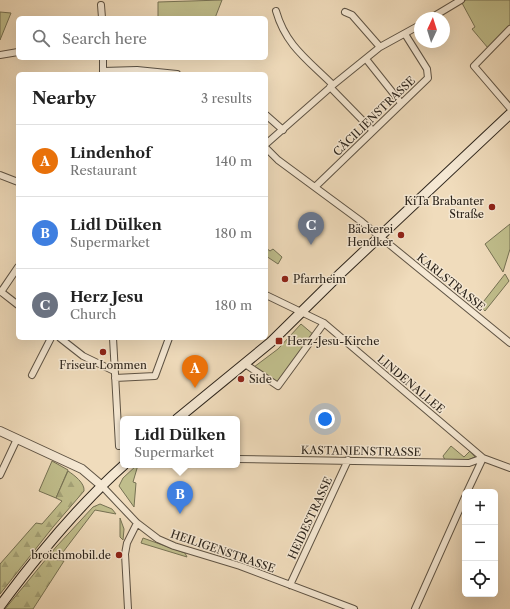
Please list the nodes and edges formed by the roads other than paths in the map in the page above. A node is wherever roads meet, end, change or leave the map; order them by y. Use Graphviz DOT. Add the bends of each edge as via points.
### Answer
graph roads {
  1 [pos="461,0"];
  2 [pos="101,6"];
  3 [pos="276,11"];
  4 [pos="345,12"];
  5 [pos="441,12"];
  6 [pos="102,16"];
  7 [pos="414,29"];
  8 [pos="510,29"];
  9 [pos="405,34"];
  10 [pos="380,47"];
  11 [pos="16,52"];
  12 [pos="0,55"];
  13 [pos="366,59"];
  14 [pos="103,60"];
  15 [pos="103,72"];
  16 [pos="156,72"];
  17 [pos="332,86"];
  18 [pos="401,103"];
  19 [pos="510,108"];
  20 [pos="510,114"];
  21 [pos="268,117"];
  22 [pos="283,130"];
  23 [pos="373,131"];
  24 [pos="268,142"];
  25 [pos="268,150"];
  26 [pos="0,175"];
  27 [pos="16,181"];
  28 [pos="315,188"];
  29 [pos="380,236"];
  30 [pos="16,270"];
  31 [pos="1,292"];
  32 [pos="268,295"];
  33 [pos="16,303"];
  34 [pos="302,311"];
  35 [pos="324,323"];
  36 [pos="50,340"];
  37 [pos="63,340"];
  38 [pos="113,340"];
  39 [pos="168,340"];
  40 [pos="510,343"];
  41 [pos="245,364"];
  42 [pos="115,374"];
  43 [pos="32,375"];
  44 [pos="181,416"];
  45 [pos="0,431"];
  46 [pos="17,439"];
  47 [pos="119,446"];
  48 [pos="483,458"];
  49 [pos="240,459"];
  50 [pos="348,460"];
  51 [pos="121,468"];
  52 [pos="510,468"];
  53 [pos="0,475"];
  54 [pos="102,486"];
  55 [pos="468,489"];
  56 [pos="462,504"];
  57 [pos="137,523"];
  58 [pos="290,585"];
  59 [pos="0,606"];
  60 [pos="128,609"];
  61 [pos="354,609"];
  62 [pos="415,609"];
  1 -- 5 [label="street"];
  2 -- 6 [label="street"];
  3 -- 17 [label="street" via="281,27 290,42"];
  4 -- 10 [label="street" via="352,15"];
  7 -- 9 [label="street"];
  8 -- 19 [label="street" via="474,66"];
  9 -- 10 [label="street"];
  9 -- 18 [label="street, CÄCILIENSTRASSE" via="427,69 428,78"];
  10 -- 13 [label="street"];
  11 -- 12 [label="street"];
  13 -- 17 [label="street"];
  13 -- 18 [label="street"];
  14 -- 15 [label="street"];
  15 -- 16 [label="street"];
  17 -- 22 [label="street"];
  17 -- 23 [label="street"];
  18 -- 23 [label="street, CÄCILIENSTRASSE"];
  20 -- 29 [label="main road"];
  21 -- 22 [label="street"];
  22 -- 24 [label="street"];
  23 -- 28 [label="street, CÄCILIENSTRASSE"];
  25 -- 28 [label="street, KARLSTRASSE"];
  26 -- 27 [label="street"];
  28 -- 29 [label="street, KARLSTRASSE"];
  29 -- 34 [label="main road"];
  29 -- 40 [label="street, KARLSTRASSE"];
  30 -- 31 [label="street"];
  31 -- 33 [label="street"];
  32 -- 34 [label="street, LINDENALLEE"];
  34 -- 35 [label="street, LINDENALLEE"];
  34 -- 41 [label="main road"];
  35 -- 41 [label="street" via="278,386"];
  35 -- 48 [label="street, LINDENALLEE"];
  36 -- 43 [label="street"];
  37 -- 42 [label="street" via="83,356"];
  38 -- 42 [label="street"];
  39 -- 42 [label="street" via="155,376"];
  41 -- 44 [label="main road"];
  42 -- 47 [label="street"];
  45 -- 46 [label="street"];
  46 -- 53 [label="street"];
  46 -- 54 [label="street" via="82,468"];
  48 -- 50 [label="street, KASTANIENSTRASSE" via="469,463"];
  48 -- 52 [label="street, LINDENALLEE"];
  48 -- 55 [label="street"];
  49 -- 50 [label="street, KASTANIENSTRASSE"];
  50 -- 58 [label="street, HEIDESTRASSE"];
  51 -- 54 [label="main road"];
  54 -- 57 [label="street, HEILIGENSTRASSE"];
  54 -- 59 [label="main road" via="51,541"];
  56 -- 62 [label="street"];
  57 -- 58 [label="street, HEILIGENSTRASSE" via="158,539 174,546 240,566"];
  57 -- 60 [label="street" via="127,543"];
  58 -- 61 [label="street, HEILIGENSTRASSE"];
}
